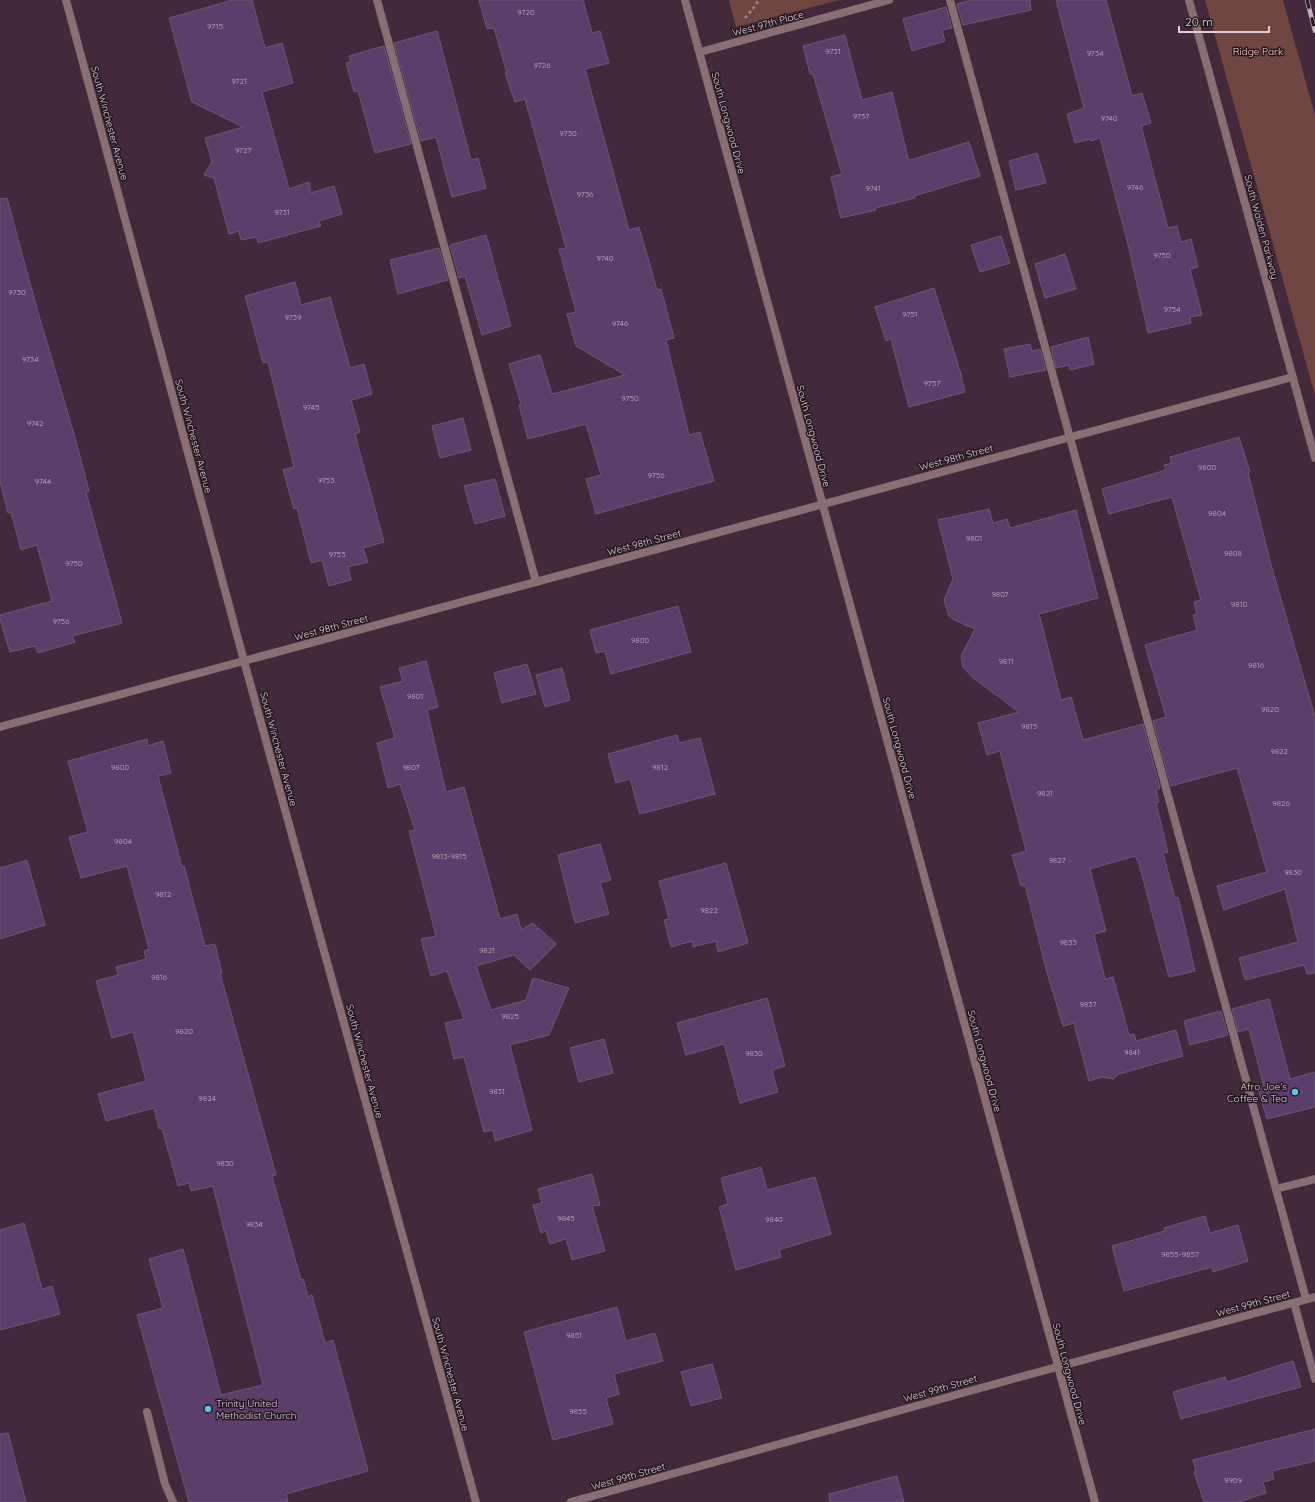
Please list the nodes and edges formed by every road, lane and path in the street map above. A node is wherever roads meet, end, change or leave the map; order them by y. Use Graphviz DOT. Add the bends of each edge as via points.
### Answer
graph roads {
  1 [pos="66,0"];
  2 [pos="377,0"];
  3 [pos="685,0"];
  4 [pos="758,0"];
  5 [pos="889,0"];
  6 [pos="950,0"];
  7 [pos="1189,0"];
  8 [pos="743,20"];
  9 [pos="700,52"];
  10 [pos="1293,377"];
  11 [pos="1070,437"];
  12 [pos="1315,458"];
  13 [pos="823,504"];
  14 [pos="536,582"];
  15 [pos="244,661"];
  16 [pos="0,727"];
  17 [pos="1315,1179"];
  18 [pos="1276,1189"];
  19 [pos="1315,1297"];
  20 [pos="1306,1299"];
  21 [pos="1294,1303"];
  22 [pos="1058,1366"];
  23 [pos="1315,1379"];
  24 [pos="147,1412"];
  25 [pos="173,1502"];
  26 [pos="476,1502"];
  27 [pos="571,1502"];
  28 [pos="1095,1502"];
  1 -- 15 [label="street, South Winchester Avenue"];
  2 -- 14 [label="street"];
  3 -- 9 [label="street, South Longwood Drive"];
  4 -- 8 [label="path"];
  5 -- 9 [label="street, West 97th Place"];
  6 -- 11 [label="street"];
  7 -- 10 [label="street, South Walden Parkway"];
  9 -- 13 [label="street, South Longwood Drive"];
  10 -- 11 [label="street, West 98th Street"];
  10 -- 12 [label="street, South Walden Parkway"];
  11 -- 13 [label="street, West 98th Street"];
  11 -- 18 [label="street"];
  13 -- 14 [label="street, West 98th Street"];
  13 -- 22 [label="street, South Longwood Drive"];
  14 -- 15 [label="street, West 98th Street"];
  15 -- 16 [label="street, West 98th Street"];
  15 -- 26 [label="street, South Winchester Avenue"];
  17 -- 18 [label="street"];
  18 -- 20 [label="street"];
  19 -- 20 [label="street, West 99th Street"];
  20 -- 21 [label="street, West 99th Street"];
  21 -- 22 [label="street, West 99th Street"];
  21 -- 23 [label="street"];
  22 -- 27 [label="street, West 99th Street"];
  22 -- 28 [label="street, South Longwood Drive"];
  24 -- 25 [label="street" via="165,1484"];
}
